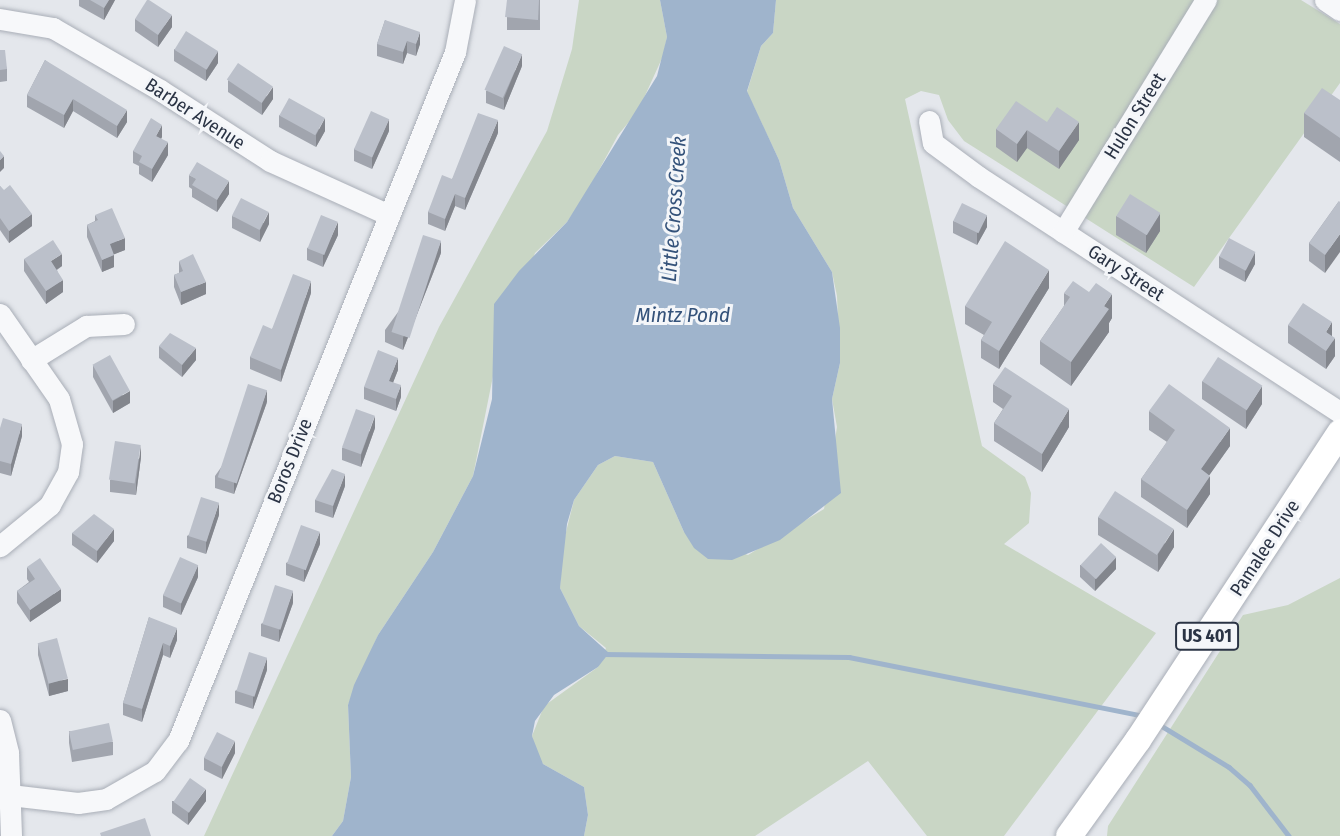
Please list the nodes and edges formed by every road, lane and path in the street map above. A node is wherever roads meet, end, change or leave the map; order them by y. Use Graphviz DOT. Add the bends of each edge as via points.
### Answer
graph roads {
  1 [pos="465,0"];
  2 [pos="1206,0"];
  3 [pos="1325,0"];
  4 [pos="1340,10"];
  5 [pos="0,19"];
  6 [pos="929,121"];
  7 [pos="389,215"];
  8 [pos="1063,232"];
  9 [pos="0,314"];
  10 [pos="124,324"];
  11 [pos="32,360"];
  12 [pos="1340,412"];
  13 [pos="1340,432"];
  14 [pos="0,547"];
  15 [pos="0,720"];
  16 [pos="10,795"];
  17 [pos="11,836"];
  18 [pos="1069,836"];
  1 -- 7 [label="street, Boros Drive" via="455,52"];
  2 -- 8 [label="street, Hulon Street"];
  3 -- 4 [label="street"];
  5 -- 7 [label="street, Barber Avenue" via="53,28 270,161"];
  6 -- 8 [label="street, Gary Street" via="933,143"];
  7 -- 16 [label="street, Boros Drive" via="168,757 141,783 97,802"];
  8 -- 12 [label="street, Gary Street"];
  9 -- 11 [label="street"];
  10 -- 11 [label="street" via="86,326"];
  11 -- 14 [label="street" via="63,407 72,444 70,463 50,505"];
  13 -- 18 [label="main road, Pamalee Drive / US 401" via="1145,729"];
  15 -- 16 [label="street" via="8,753"];
  16 -- 17 [label="street"];
}
